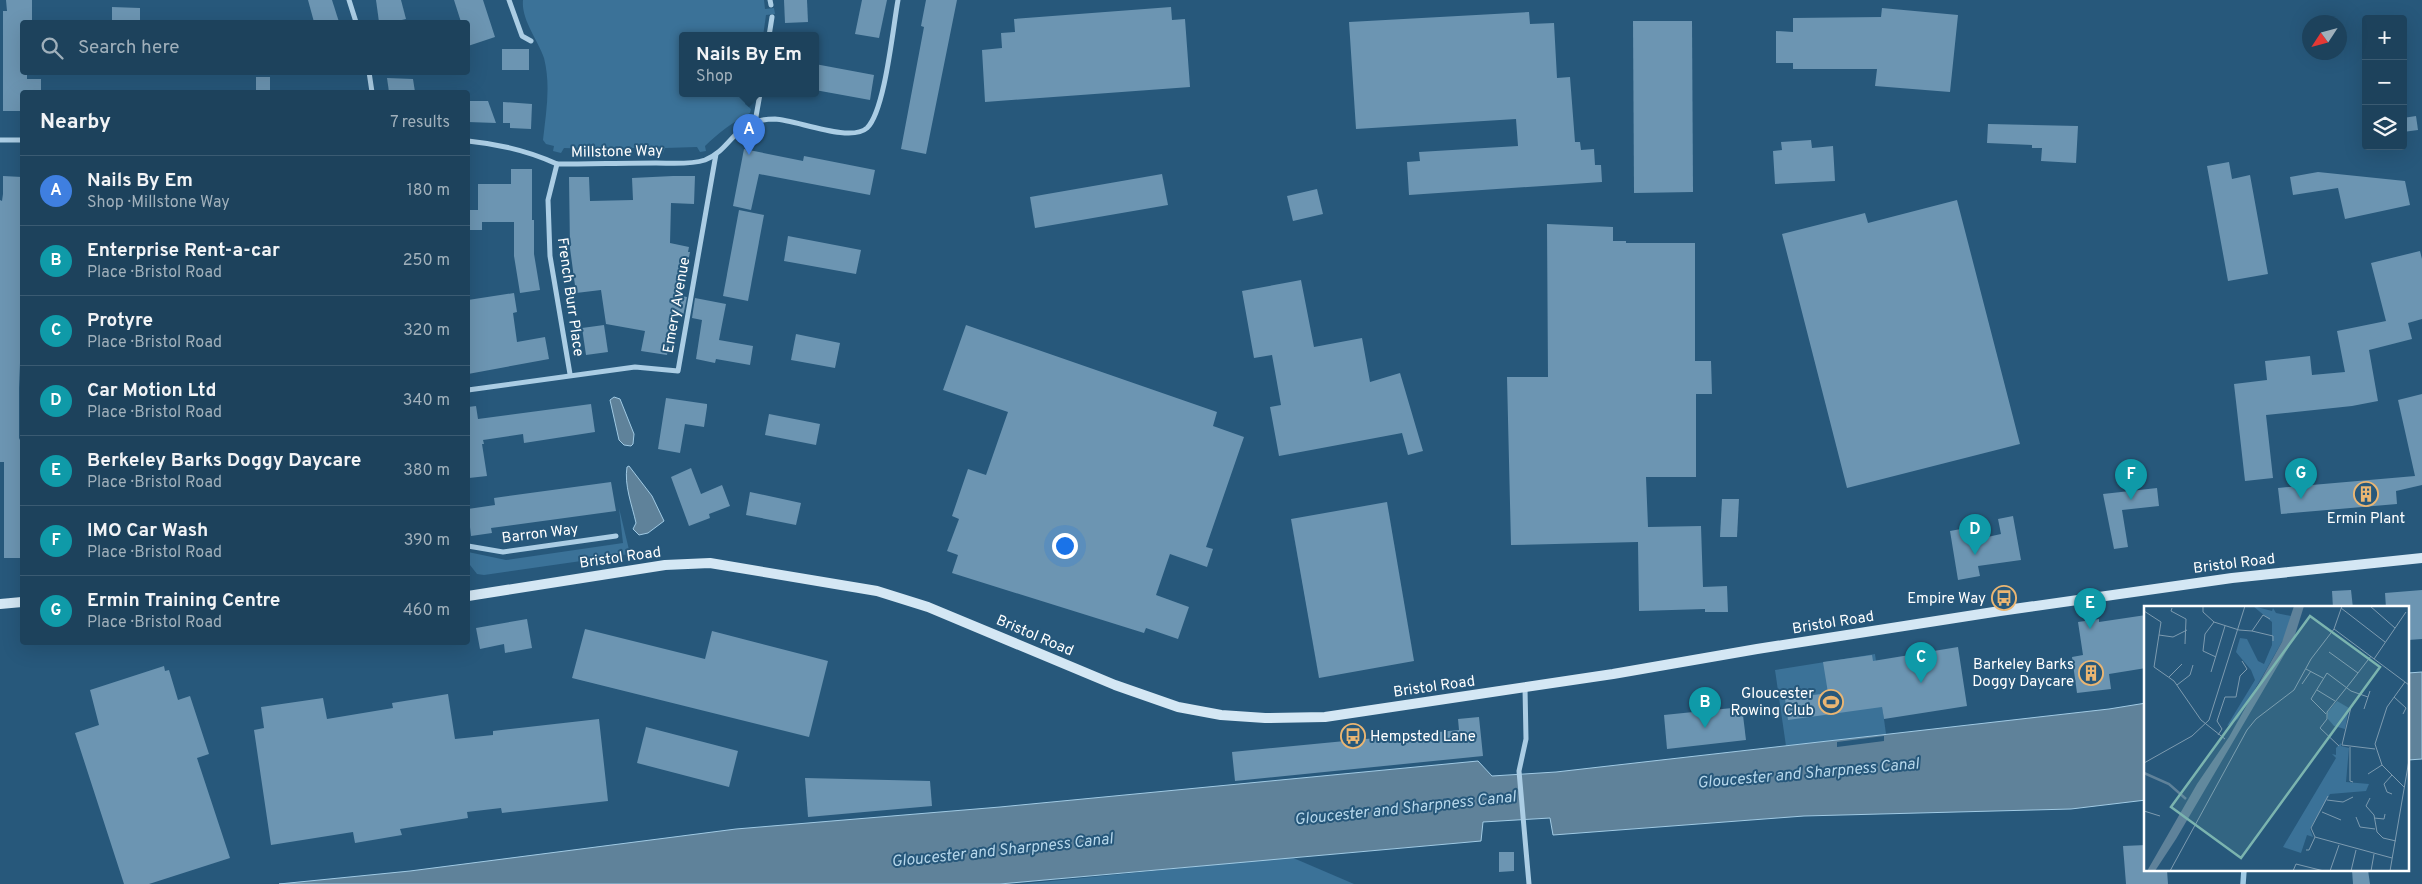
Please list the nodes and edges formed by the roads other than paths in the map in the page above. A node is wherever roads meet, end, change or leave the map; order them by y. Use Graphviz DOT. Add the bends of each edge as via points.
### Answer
graph roads {
  1 [pos="349,0"];
  2 [pos="509,0"];
  3 [pos="898,0"];
  4 [pos="772,17"];
  5 [pos="355,20"];
  6 [pos="770,32"];
  7 [pos="531,42"];
  8 [pos="369,75"];
  9 [pos="372,90"];
  10 [pos="759,97"];
  11 [pos="755,122"];
  12 [pos="0,140"];
  13 [pos="20,140"];
  14 [pos="470,141"];
  15 [pos="716,154"];
  16 [pos="557,164"];
  17 [pos="570,374"];
  18 [pos="470,390"];
  19 [pos="616,536"];
  20 [pos="470,546"];
  21 [pos="2422,558"];
  22 [pos="470,596"];
  23 [pos="20,602"];
  24 [pos="0,604"];
  25 [pos="1525,688"];
  26 [pos="1529,884"];
  1 -- 5 [label="street"];
  2 -- 7 [label="street" via="522,36"];
  3 -- 11 [label="street, Millstone Way" via="876,116 866,129 850,134 775,119"];
  4 -- 6 [label="street"];
  8 -- 9 [label="street"];
  10 -- 11 [label="street"];
  11 -- 15 [label="street, Millstone Way" via="740,130"];
  12 -- 13 [label="street"];
  14 -- 16 [label="street, Millstone Way" via="493,143"];
  15 -- 16 [label="street, Millstone Way" via="704,160 687,162"];
  15 -- 17 [label="street, Emery Avenue" via="678,371 635,367"];
  16 -- 17 [label="street, French Burr Place" via="548,200 550,256"];
  17 -- 18 [label="street, Emery Avenue"];
  19 -- 20 [label="street, Barron Way" via="503,552"];
  21 -- 25 [label="street, Bristol Road" via="2241,577 2000,611"];
  22 -- 25 [label="street, Bristol Road" via="665,565 710,563 877,591 928,607 1124,688 1178,707 1221,715 1325,717"];
  23 -- 24 [label="street"];
  25 -- 26 [label="street" via="1526,739 1519,773"];
}
